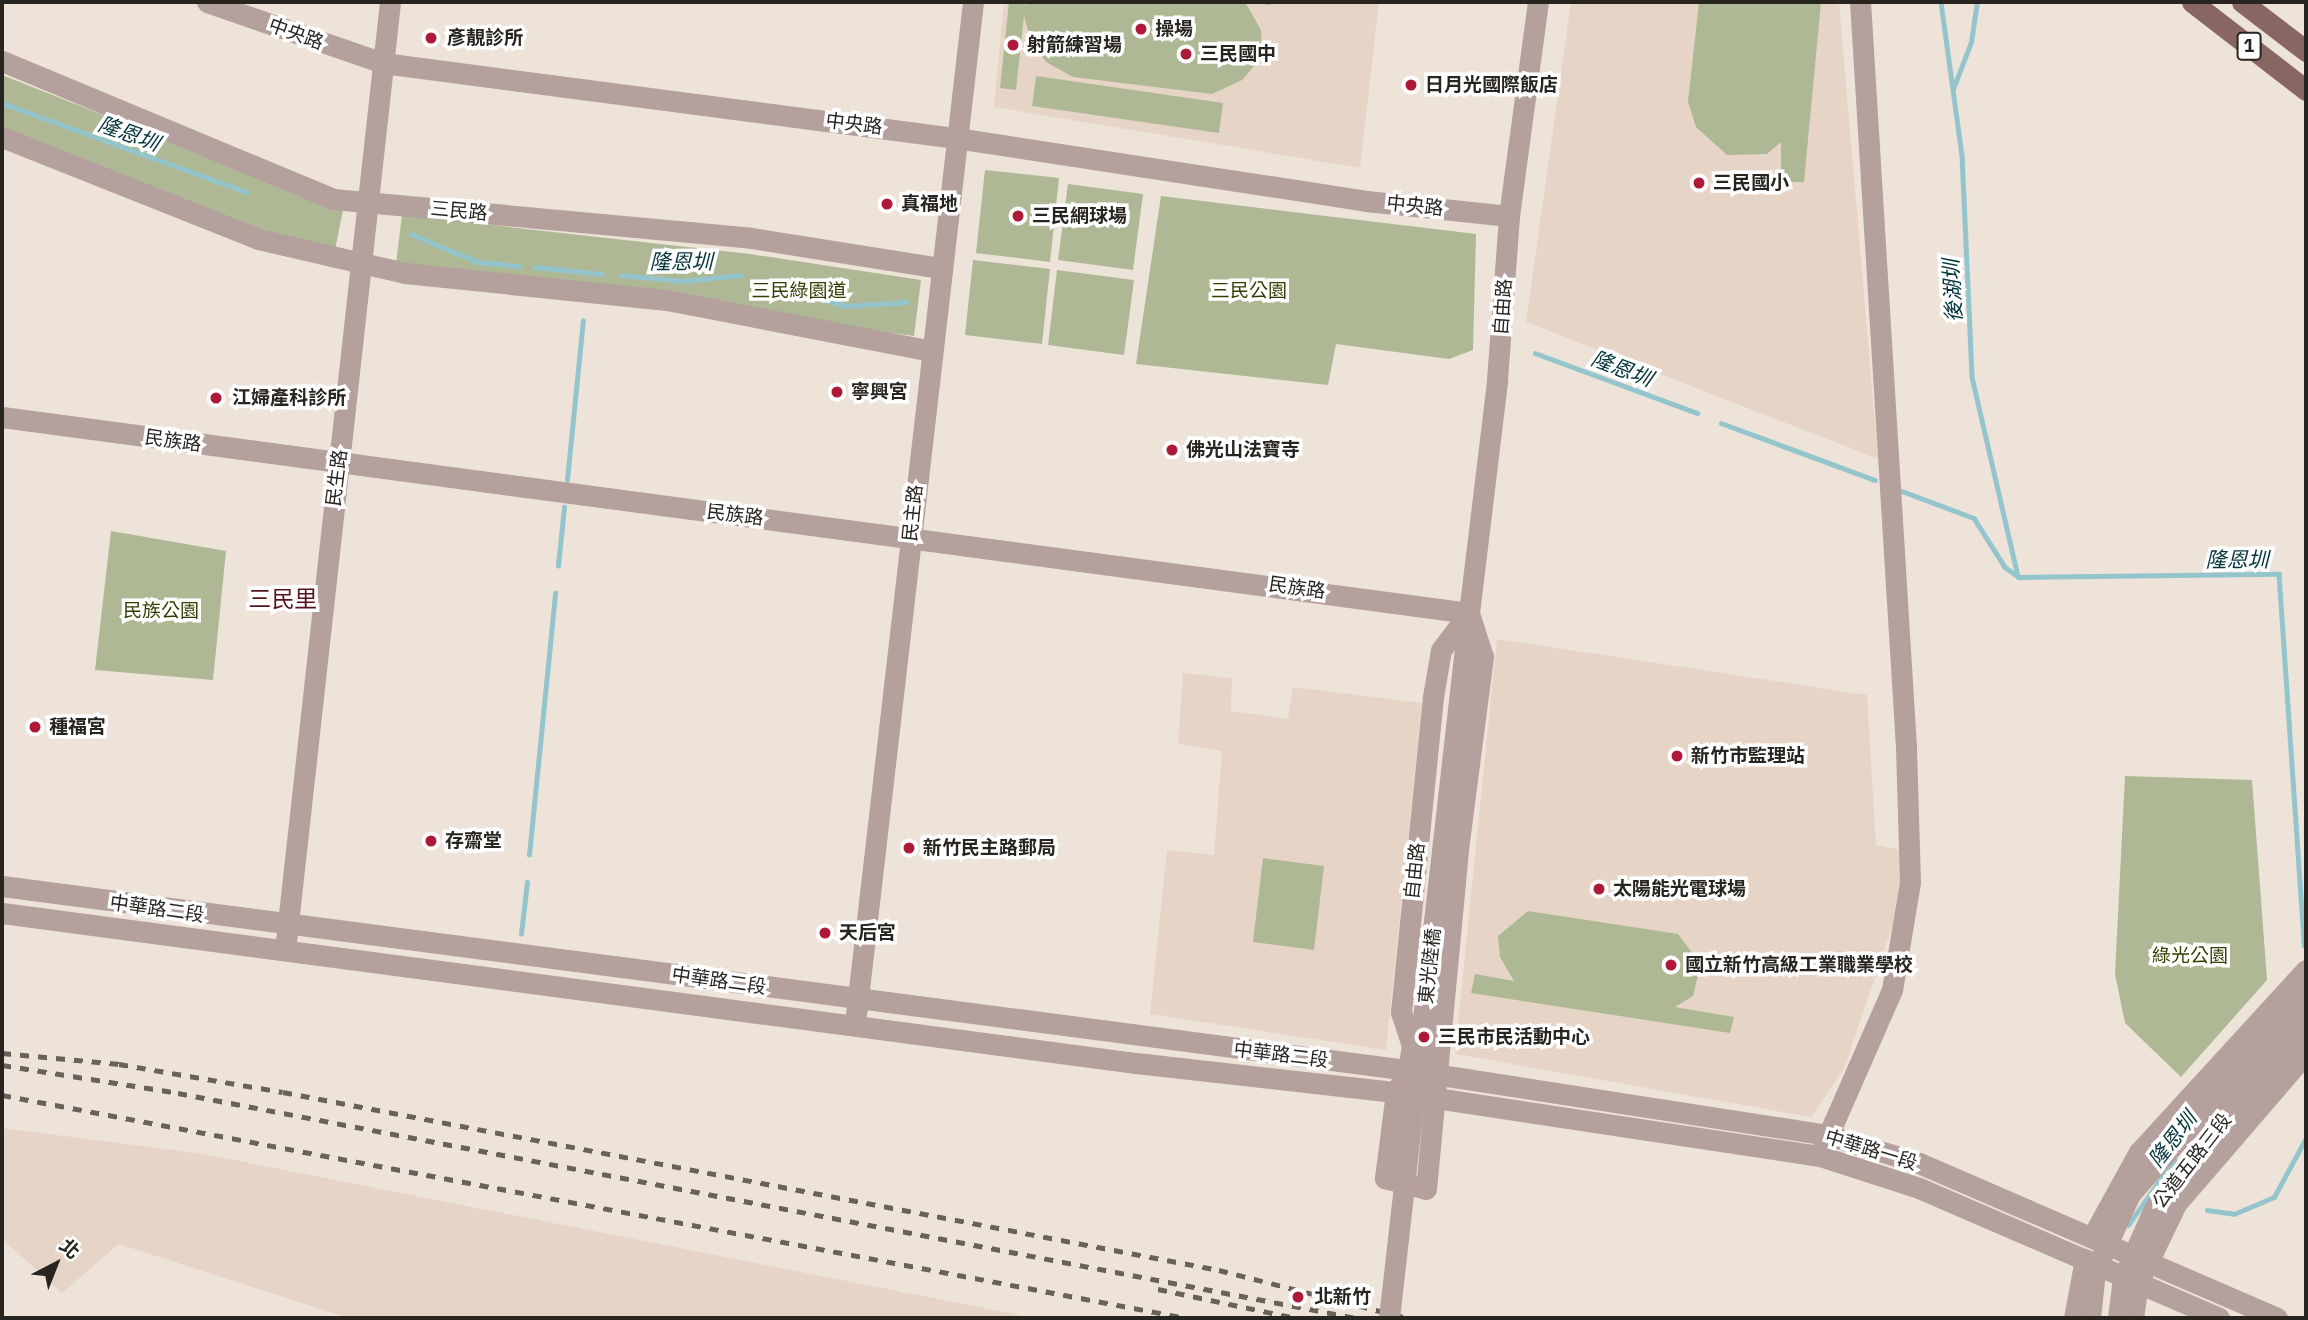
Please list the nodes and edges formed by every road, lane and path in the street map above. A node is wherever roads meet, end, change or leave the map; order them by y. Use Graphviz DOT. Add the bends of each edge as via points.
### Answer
graph roads {
  1 [pos="207,2"];
  2 [pos="390,2"];
  3 [pos="972,2"];
  4 [pos="1538,2"];
  5 [pos="1860,2"];
  6 [pos="2192,2"];
  7 [pos="2242,2"];
  8 [pos="237,7"];
  9 [pos="2306,51"];
  10 [pos="2,61"];
  11 [pos="383,63"];
  12 [pos="2306,90"];
  13 [pos="2,137"];
  14 [pos="956,138"];
  15 [pos="368,202"];
  16 [pos="1509,216"];
  17 [pos="360,262"];
  18 [pos="941,268"];
  19 [pos="931,351"];
  20 [pos="2,417"];
  21 [pos="339,461"];
  22 [pos="910,538"];
  23 [pos="1469,612"];
  24 [pos="2,886"];
  25 [pos="2,913"];
  26 [pos="289,928"];
  27 [pos="284,953"];
  28 [pos="2306,970"];
  29 [pos="2306,996"];
  30 [pos="859,1001"];
  31 [pos="853,1025"];
  32 [pos="2306,1025"];
  33 [pos="2306,1053"];
  34 [pos="1408,1070"];
  35 [pos="1437,1075"];
  36 [pos="1396,1092"];
  37 [pos="1435,1098"];
  38 [pos="1828,1135"];
  39 [pos="1820,1156"];
  40 [pos="2092,1237"];
  41 [pos="2085,1259"];
  42 [pos="2142,1273"];
  43 [pos="1390,1318"];
  44 [pos="2074,1318"];
  45 [pos="2090,1318"];
  46 [pos="2118,1318"];
  47 [pos="2133,1318"];
  48 [pos="2219,1318"];
  49 [pos="2277,1318"];
  1 -- 8 [label="street, 中央路"];
  2 -- 11 [label="street, 民生路"];
  3 -- 14 [label="street, 民主路"];
  4 -- 16 [label="street, 自由路"];
  5 -- 38 [label="street" via="1906,747 1910,883 1892,989"];
  6 -- 12 [label="main road, 1"];
  7 -- 9 [label="main road, 1"];
  8 -- 11 [label="street, 中央路"];
  10 -- 15 [label="street, 三民路" via="333,199"];
  11 -- 14 [label="street, 中央路"];
  11 -- 15 [label="street, 民生路"];
  13 -- 17 [label="street" via="258,239"];
  14 -- 16 [label="street, 中央路" via="1366,201"];
  14 -- 18 [label="street, 民主路"];
  15 -- 17 [label="street, 民生路"];
  15 -- 18 [label="street, 三民路" via="751,238"];
  16 -- 23 [label="street, 自由路" via="1500,345"];
  17 -- 19 [label="street" via="405,273 667,300"];
  17 -- 21 [label="street, 民生路"];
  18 -- 19 [label="street, 民主路"];
  19 -- 22 [label="street, 民主路"];
  20 -- 21 [label="street, 民族路"];
  21 -- 22 [label="street, 民族路"];
  21 -- 26 [label="street, 民生路" via="300,784"];
  22 -- 23 [label="street, 民族路"];
  22 -- 30 [label="street, 民主路"];
  23 -- 34 [label="street, 自由路" via="1441,650 1433,697 1401,1012 1412,1045"];
  23 -- 35 [label="street, 自由路" via="1483,657"];
  23 -- 43 [label="street, 東光陸橋, bridge"];
  24 -- 26 [label="street, 中華路二段"];
  25 -- 27 [label="street, 中華路二段"];
  26 -- 27 [label="street, 民生路"];
  26 -- 30 [label="street, 中華路二段"];
  27 -- 31 [label="street, 中華路二段"];
  28 -- 40 [label="street" via="2138,1152"];
  29 -- 45 [label="street, 公道五路三段, bridge" via="2130,1194 2095,1272"];
  30 -- 31 [label="street, 民主路"];
  30 -- 34 [label="street, 中華路二段"];
  31 -- 36 [label="street, 中華路二段"];
  32 -- 46 [label="street, 公道五路三段, bridge" via="2207,1138 2154,1209 2123,1278"];
  33 -- 42 [label="street, 公道五路三段" via="2176,1204"];
  34 -- 35 [label="street, 中華路二段"];
  34 -- 36 [label="street, 自由路"];
  35 -- 37 [label="street, 自由路"];
  35 -- 38 [label="street, 中華路一段"];
  36 -- 37 [label="street, 中華路二段"];
  36 -- 37 [label="street, 自由路" via="1385,1178 1426,1189"];
  37 -- 39 [label="street, 中華路一段"];
  38 -- 39 [label="street"];
  38 -- 40 [label="street, 中華路一段" via="1920,1163"];
  39 -- 41 [label="street, 中華路一段" via="1919,1188"];
  40 -- 42 [label="street, 中華路一段"];
  41 -- 42 [label="street, 中華路一段"];
  41 -- 44 [label="street"];
  42 -- 47 [label="street, 公道五路三段"];
  42 -- 48 [label="street, 中華路一段"];
  42 -- 49 [label="street, 中華路一段"];
}
